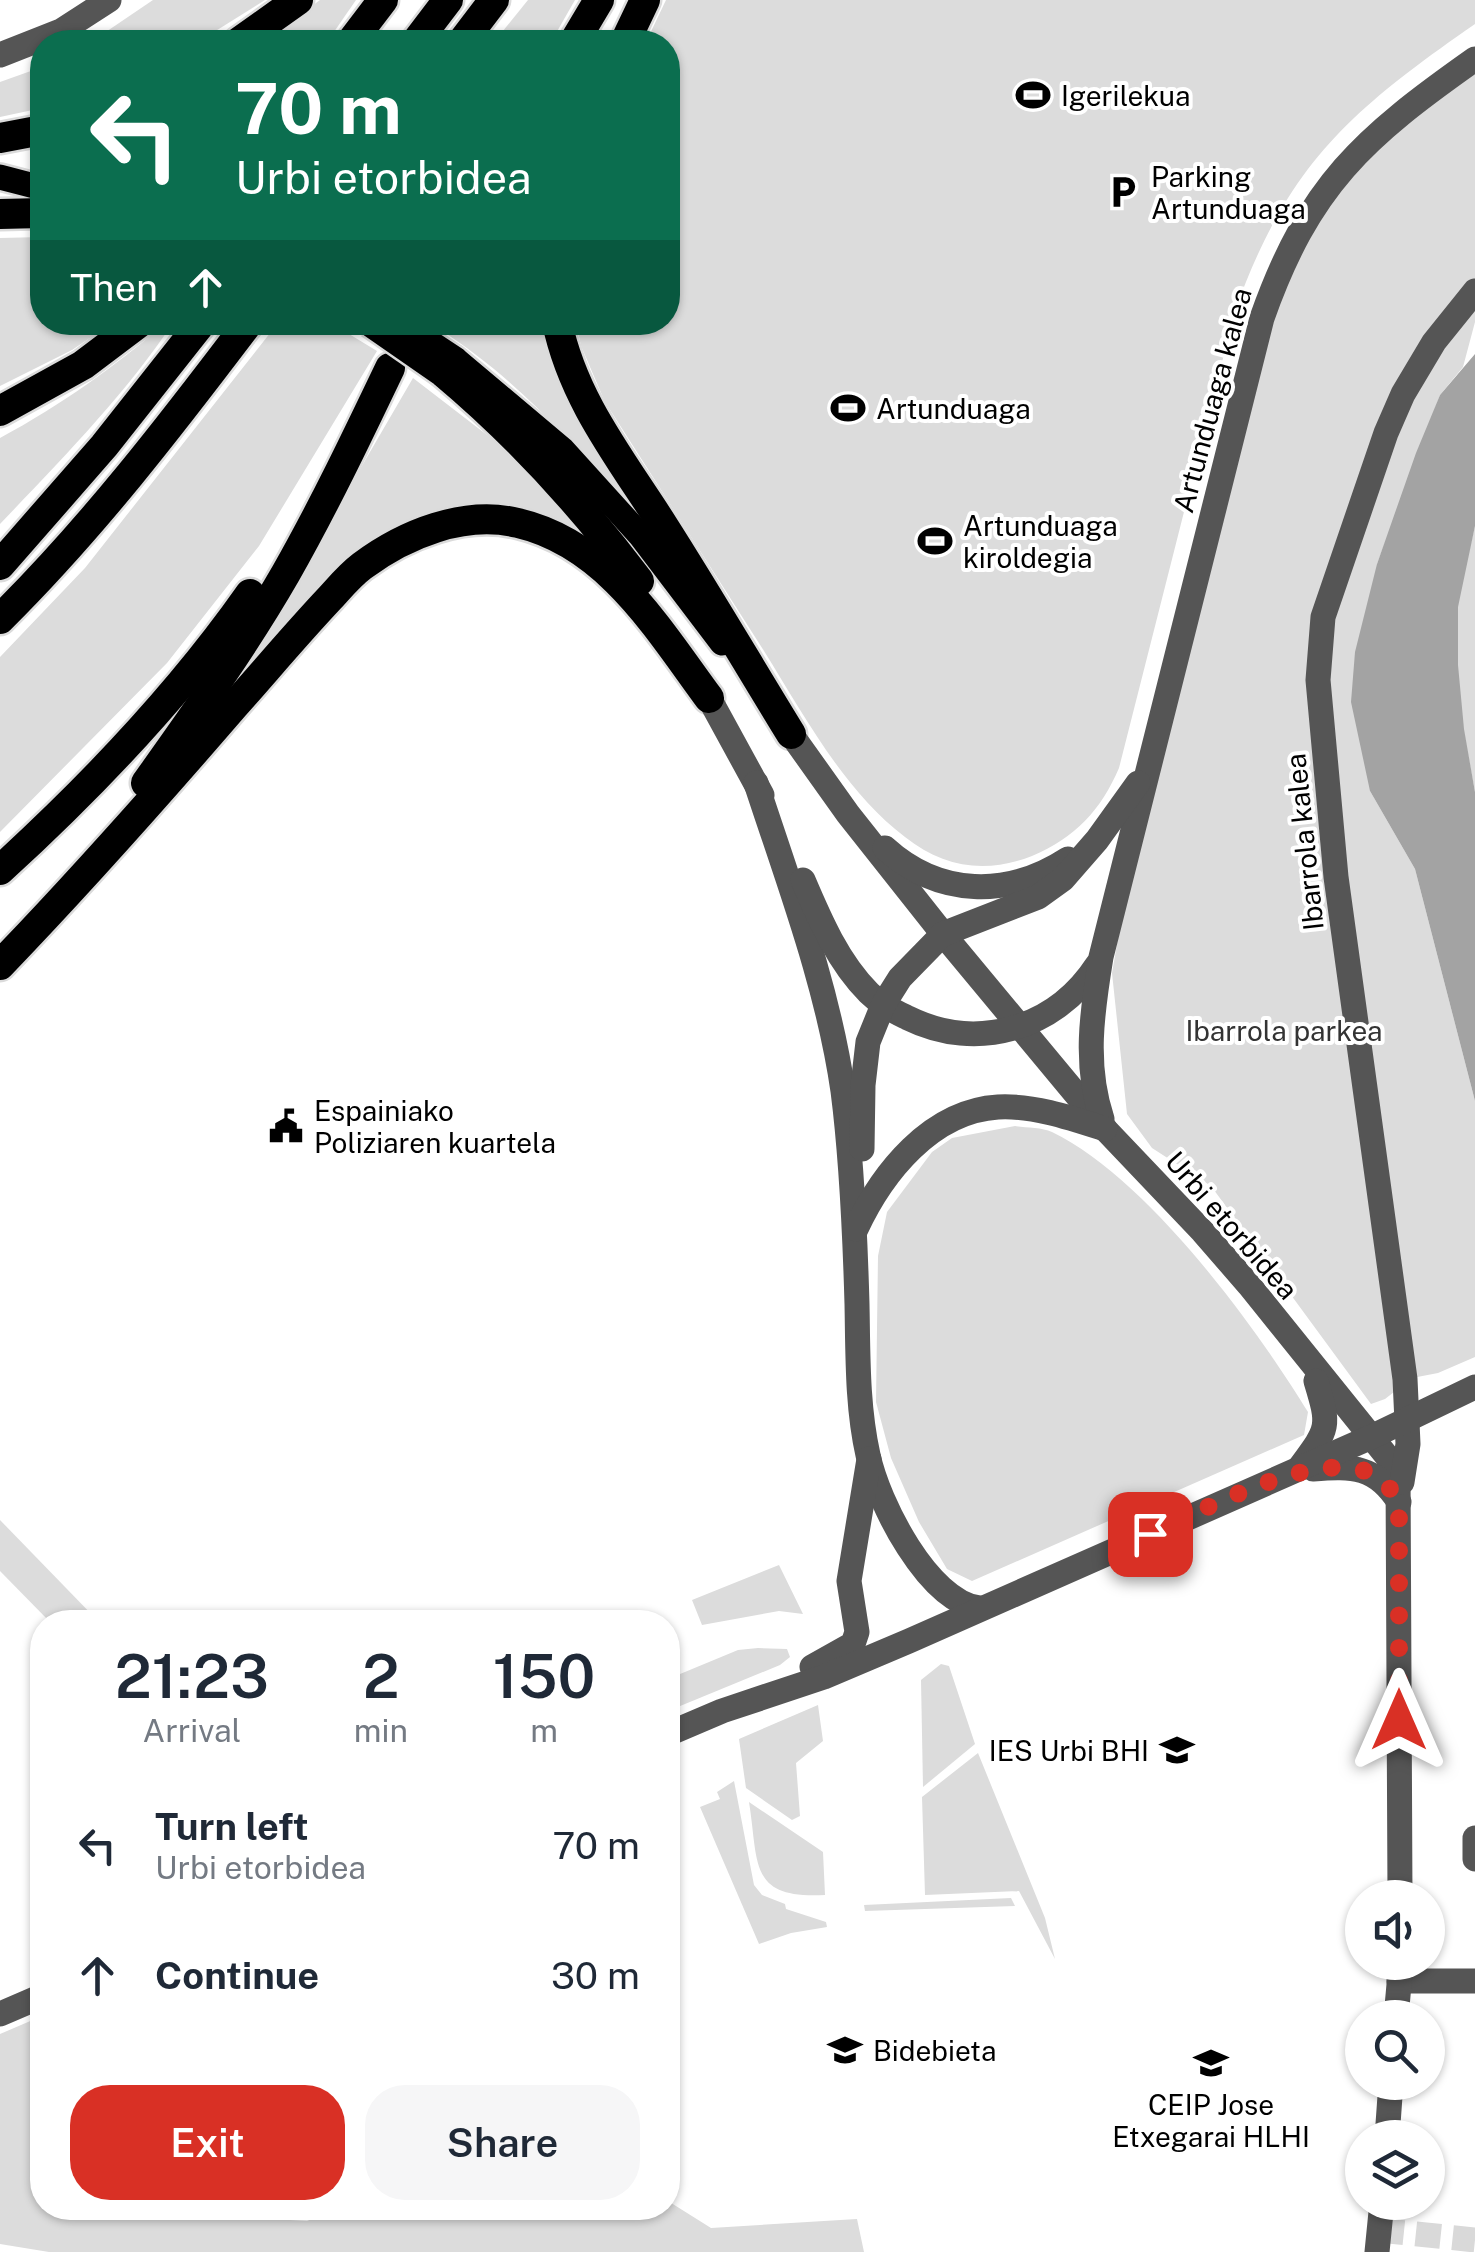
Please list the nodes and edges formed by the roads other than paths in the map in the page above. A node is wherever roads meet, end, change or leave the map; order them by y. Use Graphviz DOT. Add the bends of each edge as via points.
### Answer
graph roads {
  1 [pos="109,0"];
  2 [pos="298,0"];
  3 [pos="383,0"];
  4 [pos="448,0"];
  5 [pos="494,0"];
  6 [pos="599,0"];
  7 [pos="645,0"];
  8 [pos="62,30"];
  9 [pos="256,30"];
  10 [pos="360,30"];
  11 [pos="425,30"];
  12 [pos="471,30"];
  13 [pos="581,30"];
  14 [pos="631,30"];
  15 [pos="30,43"];
  16 [pos="0,55"];
  17 [pos="1475,58"];
  18 [pos="30,132"];
  19 [pos="0,138"];
  20 [pos="0,177"];
  21 [pos="30,185"];
  22 [pos="0,186"];
  23 [pos="30,187"];
  24 [pos="30,213"];
  25 [pos="0,214"];
  26 [pos="1475,292"];
  27 [pos="123,335"];
  28 [pos="192,335"];
  29 [pos="239,335"];
  30 [pos="394,335"];
  31 [pos="409,335"];
  32 [pos="414,335"];
  33 [pos="560,335"];
  34 [pos="449,366"];
  35 [pos="390,368"];
  36 [pos="0,410"];
  37 [pos="6,559"];
  38 [pos="0,619"];
  39 [pos="710,698"];
  40 [pos="791,734"];
  41 [pos="1146,771"];
  42 [pos="756,783"];
  43 [pos="848,814"];
  44 [pos="1098,840"];
  45 [pos="0,870"];
  46 [pos="942,934"];
  47 [pos="1102,957"];
  48 [pos="0,965"];
  49 [pos="883,1006"];
  50 [pos="1019,1026"];
  51 [pos="1104,1128"];
  52 [pos="858,1224"];
  53 [pos="1312,1364"];
  54 [pos="1475,1387"];
  55 [pos="1407,1420"];
  56 [pos="1370,1438"];
  57 [pos="868,1459"];
  58 [pos="1297,1470"];
  59 [pos="1399,1502"];
  60 [pos="979,1608"];
  61 [pos="856,1632"];
  62 [pos="891,1649"];
  63 [pos="722,1711"];
  64 [pos="680,1729"];
  65 [pos="1475,1838"];
  66 [pos="1475,1859"];
  67 [pos="1400,1880"];
  68 [pos="1445,1977"];
  69 [pos="1475,1981"];
  70 [pos="30,2001"];
  71 [pos="0,2014"];
  72 [pos="1381,2220"];
  73 [pos="1378,2252"];
  1 -- 8 [label="street"];
  2 -- 9 [label="highway"];
  3 -- 10 [label="highway"];
  4 -- 11 [label="highway"];
  5 -- 12 [label="highway"];
  6 -- 13 [label="highway"];
  7 -- 14 [label="highway"];
  15 -- 16 [label="street"];
  17 -- 41 [label="street, Artunduaga kalea" via="1355,153 1324,190 1280,272 1262,318"];
  18 -- 19 [label="highway"];
  20 -- 21 [label="main road"];
  22 -- 23 [label="main road"];
  24 -- 25 [label="highway"];
  26 -- 55 [label="street, Ibarrola kalea" via="1434,342 1386,433 1323,616 1318,680 1336,876"];
  27 -- 36 [label="highway"];
  28 -- 37 [label="highway"];
  29 -- 38 [label="highway" via="136,469"];
  30 -- 34 [label="highway, bridge"];
  31 -- 35 [label="highway"];
  32 -- 34 [label="main road, bridge"];
  33 -- 40 [label="highway" via="588,412"];
  34 -- 39 [label="highway" via="603,533 685,649"];
  34 -- 40 [label="main road" via="562,449 640,535"];
  35 -- 45 [label="highway" via="228,624 137,733"];
  35 -- 48 [label="highway" via="285,574 213,689"];
  39 -- 42 [label="street"];
  39 -- 48 [label="highway" via="635,599 579,549 534,528 490,518 408,536 360,568 306,623 108,854"];
  40 -- 43 [label="street"];
  41 -- 44 [label="street, Artunduaga kalea"];
  41 -- 47 [label="street, Artunduaga kalea"];
  42 -- 49 [label="street" via="846,967"];
  42 -- 52 [label="street" via="819,980 842,1090"];
  43 -- 44 [label="street, Artunduaga kalea" via="905,864 966,888 1023,882"];
  43 -- 46 [label="street, Urbi etorbidea"];
  44 -- 46 [label="street, Artunduaga kalea" via="1064,880 1038,897"];
  46 -- 49 [label="street"];
  46 -- 50 [label="street, Urbi etorbidea"];
  47 -- 50 [label="street, Artunduaga kalea" via="1081,988"];
  47 -- 51 [label="street, Artunduaga kalea" via="1090,1039"];
  49 -- 50 [label="street, Artunduaga kalea" via="932,1030 974,1036"];
  49 -- 52 [label="street" via="868,1042 863,1085"];
  50 -- 51 [label="street, Urbi etorbidea"];
  51 -- 52 [label="street" via="997,1107 961,1116 930,1132 898,1163"];
  51 -- 53 [label="street, Urbi etorbidea" via="1203,1232"];
  52 -- 57 [label="street"];
  53 -- 56 [label="street, Urbi etorbidea"];
  53 -- 58 [label="street, Urbi etorbidea" via="1327,1415 1319,1441"];
  54 -- 55 [label="street"];
  55 -- 56 [label="street"];
  55 -- 59 [label="street, Urbi etorbidea"];
  56 -- 58 [label="street"];
  56 -- 59 [label="street, Urbi etorbidea" via="1398,1470"];
  57 -- 60 [label="street" via="924,1570 962,1606"];
  57 -- 61 [label="street" via="849,1581"];
  58 -- 59 [label="street" via="1361,1470 1383,1480"];
  58 -- 60 [label="street"];
  59 -- 67 [label="street, Urbi etorbidea"];
  60 -- 62 [label="street"];
  61 -- 62 [label="street"];
  61 -- 63 [label="street" via="852,1644 824,1661"];
  62 -- 63 [label="street"];
  63 -- 64 [label="street"];
  65 -- 66 [label="street"];
  68 -- 69 [label="street"];
  70 -- 71 [label="street"];
  72 -- 73 [label="street"];
}
